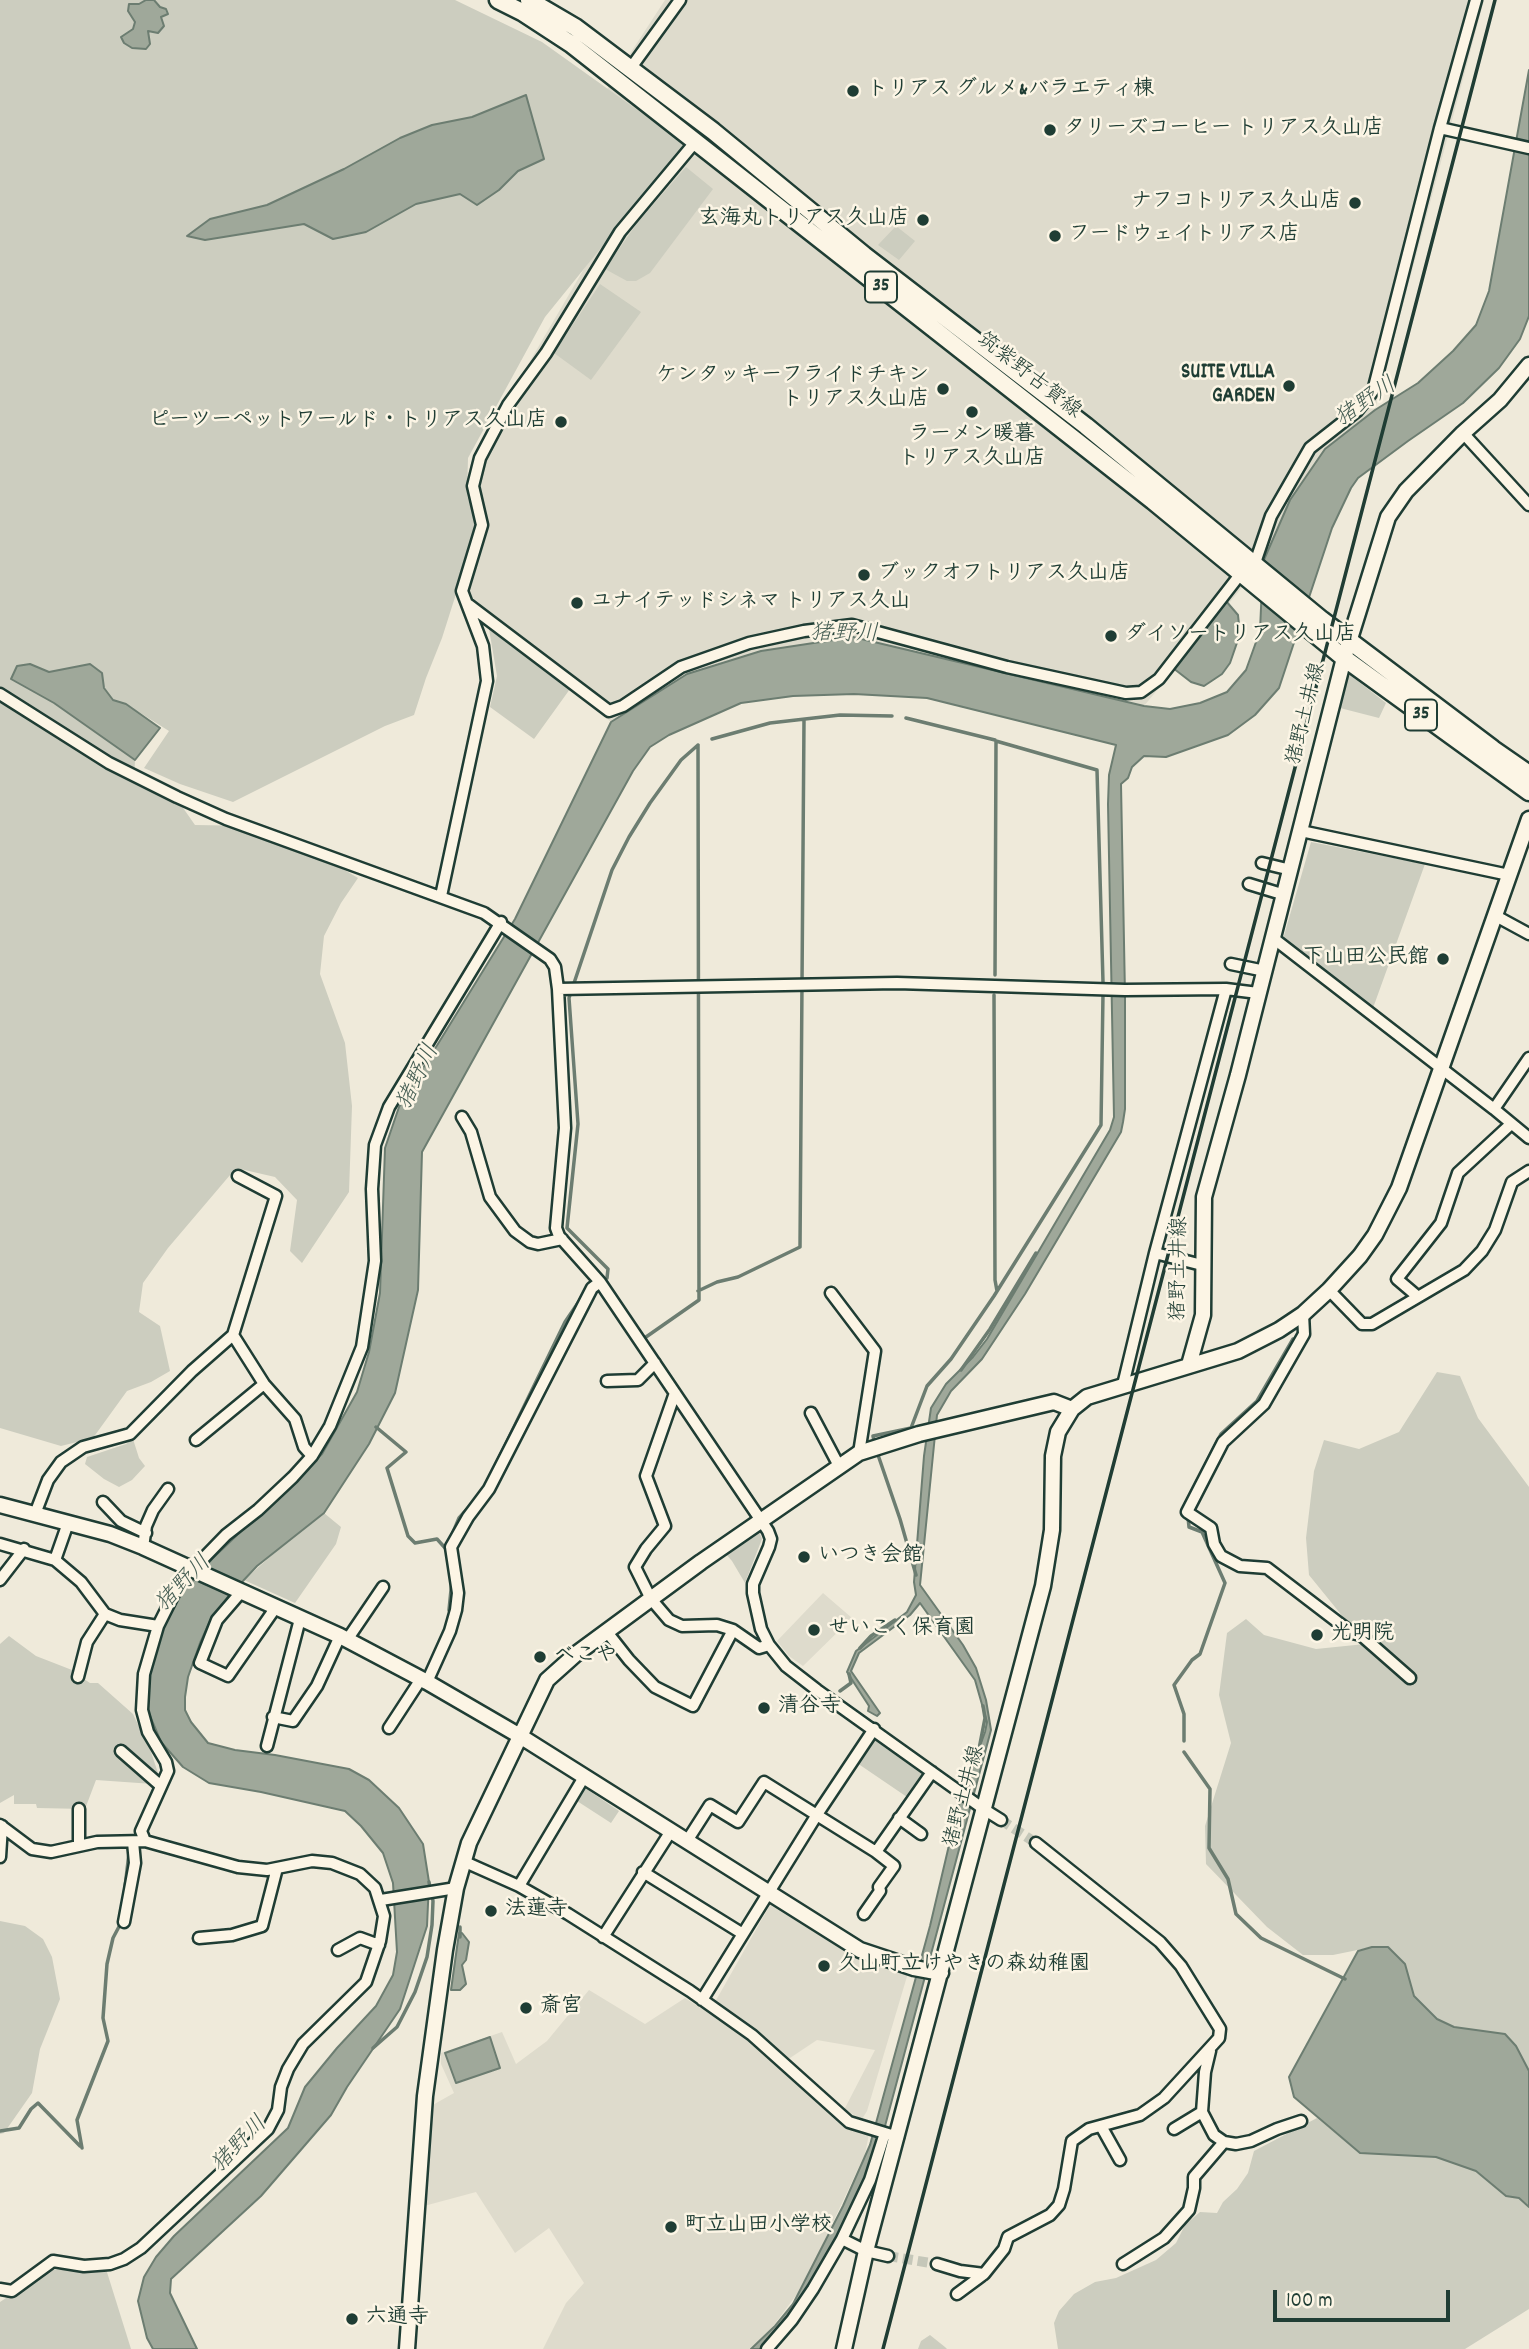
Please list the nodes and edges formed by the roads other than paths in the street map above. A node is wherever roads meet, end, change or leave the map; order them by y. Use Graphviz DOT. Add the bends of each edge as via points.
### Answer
graph roads {
  1 [pos="498,0"];
  2 [pos="528,0"];
  3 [pos="680,0"];
  4 [pos="1476,0"];
  5 [pos="630,69"];
  6 [pos="1440,128"];
  7 [pos="696,141"];
  8 [pos="1529,148"];
  9 [pos="1529,365"];
  10 [pos="1463,433"];
  11 [pos="1529,505"];
  12 [pos="1255,573"];
  13 [pos="469,605"];
  14 [pos="1319,627"];
  15 [pos="1350,641"];
  16 [pos="1344,657"];
  17 [pos="0,694"];
  18 [pos="1529,774"];
  19 [pos="1529,792"];
  20 [pos="1529,819"];
  21 [pos="1301,831"];
  22 [pos="1262,863"];
  23 [pos="1291,870"];
  24 [pos="1509,875"];
  25 [pos="1249,884"];
  26 [pos="1284,895"];
  27 [pos="441,896"];
  28 [pos="1494,915"];
  29 [pos="501,922"];
  30 [pos="1529,934"];
  31 [pos="1273,938"];
  32 [pos="1230,964"];
  33 [pos="1265,971"];
  34 [pos="558,989"];
  35 [pos="1226,989"];
  36 [pos="1258,993"];
  37 [pos="1529,1058"];
  38 [pos="1441,1067"];
  39 [pos="1494,1109"];
  40 [pos="462,1117"];
  41 [pos="1511,1124"];
  42 [pos="1529,1138"];
  43 [pos="1529,1171"];
  44 [pos="238,1177"];
  45 [pos="562,1239"];
  46 [pos="1155,1253"];
  47 [pos="1202,1265"];
  48 [pos="600,1282"];
  49 [pos="1329,1290"];
  50 [pos="831,1293"];
  51 [pos="1417,1296"];
  52 [pos="1303,1314"];
  53 [pos="233,1335"];
  54 [pos="656,1363"];
  55 [pos="1189,1365"];
  56 [pos="607,1381"];
  57 [pos="264,1384"];
  58 [pos="1123,1385"];
  59 [pos="674,1393"];
  60 [pos="1072,1409"];
  61 [pos="811,1413"];
  62 [pos="196,1440"];
  63 [pos="859,1454"];
  64 [pos="312,1457"];
  65 [pos="839,1466"];
  66 [pos="168,1489"];
  67 [pos="103,1502"];
  68 [pos="0,1505"];
  69 [pos="35,1514"];
  70 [pos="761,1520"];
  71 [pos="68,1522"];
  72 [pos="144,1540"];
  73 [pos="0,1544"];
  74 [pos="24,1549"];
  75 [pos="55,1560"];
  76 [pos="194,1568"];
  77 [pos="0,1580"];
  78 [pos="383,1587"];
  79 [pos="241,1590"];
  80 [pos="651,1599"];
  81 [pos="276,1607"];
  82 [pos="105,1614"];
  83 [pos="300,1619"];
  84 [pos="158,1626"];
  85 [pos="733,1630"];
  86 [pos="607,1632"];
  87 [pos="343,1638"];
  88 [pos="769,1645"];
  89 [pos="78,1677"];
  90 [pos="1410,1678"];
  91 [pos="424,1680"];
  92 [pos="273,1717"];
  93 [pos="388,1728"];
  94 [pos="874,1729"];
  95 [pos="520,1736"];
  96 [pos="267,1746"];
  97 [pos="121,1751"];
  98 [pos="932,1772"];
  99 [pos="584,1777"];
  100 [pos="161,1786"];
  101 [pos="979,1805"];
  102 [pos="79,1809"];
  103 [pos="818,1813"];
  104 [pos="899,1818"];
  105 [pos="1002,1819"];
  106 [pos="1,1826"];
  107 [pos="671,1831"];
  108 [pos="921,1834"];
  109 [pos="687,1841"];
  110 [pos="133,1842"];
  111 [pos="145,1842"];
  112 [pos="1036,1843"];
  113 [pos="79,1845"];
  114 [pos="876,1852"];
  115 [pos="0,1857"];
  116 [pos="465,1862"];
  117 [pos="277,1868"];
  118 [pos="643,1872"];
  119 [pos="519,1886"];
  120 [pos="456,1888"];
  121 [pos="770,1893"];
  122 [pos="386,1899"];
  123 [pos="863,1914"];
  124 [pos="124,1922"];
  125 [pos="743,1934"];
  126 [pos="603,1937"];
  127 [pos="200,1938"];
  128 [pos="379,1945"];
  129 [pos="338,1950"];
  130 [pos="927,1971"];
  131 [pos="702,2000"];
  132 [pos="1210,2050"];
  133 [pos="1202,2112"];
  134 [pos="1301,2121"];
  135 [pos="1101,2126"];
  136 [pos="1174,2129"];
  137 [pos="891,2135"];
  138 [pos="1224,2142"];
  139 [pos="1121,2160"];
  140 [pos="842,2239"];
  141 [pos="866,2250"];
  142 [pos="888,2256"];
  143 [pos="937,2264"];
  144 [pos="1123,2264"];
  145 [pos="984,2274"];
  146 [pos="0,2289"];
  147 [pos="957,2294"];
  148 [pos="407,2349"];
  149 [pos="767,2349"];
  150 [pos="844,2349"];
  1 -- 7 [label="main road, 筑紫野古賀線 / 35" via="571,44"];
  2 -- 5 [label="main road, 筑紫野古賀線 / 35" via="575,27"];
  3 -- 5 [label="street"];
  4 -- 6 [label="street"];
  5 -- 12 [label="main road, 筑紫野古賀線 / 35" via="1086,426"];
  6 -- 8 [label="street"];
  6 -- 12 [label="street" via="1373,391 1357,411 1310,448 1272,516"];
  7 -- 12 [label="main road, 筑紫野古賀線 / 35"];
  7 -- 13 [label="street" via="620,232 546,353 508,405 480,458 472,486 482,525 462,591"];
  9 -- 10 [label="street, 猪野土井線" via="1500,400"];
  10 -- 11 [label="street"];
  10 -- 15 [label="street, 猪野土井線" via="1406,491 1388,517"];
  12 -- 13 [label="street" via="1159,679 1141,692 1126,693 852,625 749,643 681,667 609,711"];
  12 -- 14 [label="main road, 筑紫野古賀線 / 35"];
  13 -- 27 [label="street" via="484,646 487,681"];
  14 -- 15 [label="main road, 筑紫野古賀線 / 35"];
  14 -- 16 [label="main road, 筑紫野古賀線 / 35"];
  15 -- 16 [label="street, 猪野土井線"];
  15 -- 18 [label="main road, 筑紫野古賀線 / 35"];
  16 -- 19 [label="main road, 筑紫野古賀線 / 35"];
  16 -- 21 [label="street, 猪野土井線"];
  17 -- 27 [label="street" via="109,762 177,797"];
  20 -- 24 [label="street"];
  21 -- 23 [label="street, 猪野土井線"];
  21 -- 24 [label="street"];
  22 -- 23 [label="street"];
  23 -- 26 [label="street, 猪野土井線"];
  24 -- 28 [label="street"];
  25 -- 26 [label="street"];
  26 -- 31 [label="street, 猪野土井線"];
  27 -- 29 [label="street"];
  28 -- 30 [label="street"];
  28 -- 38 [label="street"];
  29 -- 34 [label="street" via="550,959"];
  29 -- 64 [label="street" via="389,1107 375,1145 375,1261 362,1347 330,1426"];
  31 -- 33 [label="street, 猪野土井線"];
  31 -- 38 [label="street"];
  32 -- 33 [label="street"];
  33 -- 36 [label="street, 猪野土井線"];
  34 -- 35 [label="street" via="897,983"];
  34 -- 45 [label="street" via="565,1128 556,1228"];
  35 -- 36 [label="street"];
  35 -- 46 [label="street"];
  36 -- 47 [label="street, 猪野土井線" via="1204,1197"];
  37 -- 39 [label="street"];
  38 -- 39 [label="street"];
  38 -- 49 [label="street" via="1388,1212 1360,1256"];
  39 -- 41 [label="street"];
  40 -- 45 [label="street" via="471,1132 490,1197 515,1231 538,1244"];
  41 -- 42 [label="street"];
  41 -- 51 [label="street" via="1458,1173 1441,1223 1397,1279"];
  43 -- 51 [label="street" via="1512,1182 1495,1230 1482,1251 1464,1270"];
  44 -- 53 [label="street" via="276,1196"];
  45 -- 48 [label="street"];
  46 -- 47 [label="street"];
  46 -- 58 [label="street"];
  47 -- 55 [label="street, 猪野土井線" via="1203,1315"];
  48 -- 54 [label="street"];
  48 -- 91 [label="street" via="592,1288 489,1489 451,1547 456,1609"];
  49 -- 51 [label="street" via="1362,1324 1372,1324"];
  49 -- 52 [label="street"];
  50 -- 63 [label="street" via="875,1351"];
  52 -- 55 [label="street" via="1238,1351"];
  52 -- 90 [label="street" via="1304,1334 1264,1404 1223,1442 1187,1512 1211,1528 1221,1556 1240,1566 1267,1568 1352,1633 1361,1635"];
  53 -- 57 [label="street"];
  53 -- 69 [label="street" via="130,1434 83,1447 61,1462 48,1480"];
  54 -- 56 [label="street" via="638,1380"];
  54 -- 59 [label="street"];
  55 -- 58 [label="street"];
  57 -- 62 [label="street"];
  57 -- 64 [label="street" via="295,1419"];
  58 -- 60 [label="street" via="1087,1397"];
  59 -- 70 [label="street"];
  59 -- 80 [label="street" via="646,1476 665,1526 635,1567"];
  60 -- 63 [label="street" via="1054,1402 919,1434"];
  60 -- 101 [label="street, 猪野土井線" via="1058,1432 1053,1456 1052,1530 1043,1586"];
  61 -- 65 [label="street"];
  63 -- 65 [label="street"];
  64 -- 76 [label="street"];
  65 -- 70 [label="street"];
  66 -- 72 [label="street" via="153,1510"];
  67 -- 72 [label="street"];
  68 -- 69 [label="street"];
  69 -- 71 [label="street"];
  70 -- 80 [label="street"];
  70 -- 88 [label="street" via="771,1539 753,1592"];
  71 -- 72 [label="street"];
  71 -- 75 [label="street"];
  72 -- 76 [label="street"];
  73 -- 74 [label="street"];
  74 -- 75 [label="street"];
  74 -- 77 [label="street"];
  75 -- 82 [label="street" via="81,1582"];
  76 -- 79 [label="street"];
  76 -- 84 [label="street" via="183,1576"];
  78 -- 87 [label="street"];
  79 -- 81 [label="street"];
  79 -- 81 [label="street" via="217,1620 200,1663 228,1676"];
  80 -- 85 [label="street" via="669,1620 682,1626 717,1625"];
  80 -- 86 [label="street"];
  81 -- 83 [label="street"];
  82 -- 84 [label="street"];
  82 -- 89 [label="street" via="87,1642"];
  83 -- 87 [label="street"];
  83 -- 92 [label="street"];
  84 -- 100 [label="street" via="144,1674 142,1710 148,1732 166,1762 168,1771"];
  85 -- 86 [label="street" via="693,1706 655,1687"];
  85 -- 88 [label="street" via="760,1648"];
  86 -- 95 [label="street" via="547,1681"];
  87 -- 91 [label="street"];
  87 -- 92 [label="street" via="293,1721"];
  88 -- 94 [label="street" via="786,1666"];
  91 -- 93 [label="street"];
  91 -- 95 [label="street"];
  92 -- 96 [label="street"];
  94 -- 98 [label="street"];
  94 -- 103 [label="street"];
  95 -- 99 [label="street"];
  95 -- 116 [label="street" via="469,1843"];
  97 -- 100 [label="street"];
  98 -- 101 [label="street"];
  98 -- 104 [label="street"];
  99 -- 107 [label="street"];
  99 -- 119 [label="street"];
  100 -- 111 [label="street" via="141,1831"];
  101 -- 105 [label="street"];
  101 -- 130 [label="street, 猪野土井線"];
  102 -- 113 [label="street"];
  103 -- 109 [label="street" via="764,1782 738,1822 710,1805"];
  103 -- 114 [label="street"];
  103 -- 121 [label="street"];
  104 -- 108 [label="street"];
  104 -- 114 [label="street"];
  106 -- 113 [label="street" via="32,1849 51,1853"];
  106 -- 115 [label="street"];
  107 -- 109 [label="street"];
  107 -- 118 [label="street"];
  109 -- 121 [label="street"];
  110 -- 111 [label="street"];
  110 -- 113 [label="street"];
  110 -- 124 [label="street" via="135,1863"];
  111 -- 117 [label="street" via="237,1867"];
  112 -- 132 [label="street" via="1160,1942 1181,1966 1220,2029"];
  114 -- 123 [label="street" via="894,1866"];
  116 -- 119 [label="street"];
  116 -- 120 [label="street"];
  117 -- 122 [label="street" via="312,1861 332,1863 360,1874"];
  117 -- 127 [label="street" via="262,1926"];
  118 -- 125 [label="street"];
  118 -- 126 [label="street"];
  119 -- 126 [label="street"];
  120 -- 122 [label="street"];
  120 -- 148 [label="street" via="425,2096"];
  121 -- 125 [label="street"];
  121 -- 130 [label="street" via="860,1950"];
  122 -- 128 [label="street"];
  125 -- 131 [label="street"];
  126 -- 131 [label="street"];
  128 -- 129 [label="street" via="360,1938"];
  128 -- 146 [label="street" via="366,1982 303,2043 288,2069 268,2129 141,2248 110,2264 53,2261 12,2291"];
  130 -- 137 [label="street, 猪野土井線"];
  131 -- 137 [label="street" via="752,2035 849,2122"];
  132 -- 133 [label="street"];
  132 -- 135 [label="street" via="1164,2098 1140,2115"];
  133 -- 136 [label="street"];
  133 -- 138 [label="street" via="1214,2135"];
  134 -- 138 [label="street" via="1251,2141"];
  135 -- 139 [label="street"];
  135 -- 145 [label="street" via="1072,2141 1059,2205 1050,2215 1008,2237"];
  137 -- 140 [label="street"];
  137 -- 141 [label="street, 猪野土井線"];
  138 -- 144 [label="street" via="1194,2177 1189,2210 1164,2238"];
  140 -- 141 [label="street"];
  140 -- 149 [label="street" via="792,2320"];
  141 -- 142 [label="street"];
  141 -- 150 [label="street, 猪野土井線"];
  143 -- 145 [label="street"];
  145 -- 147 [label="street"];
}
